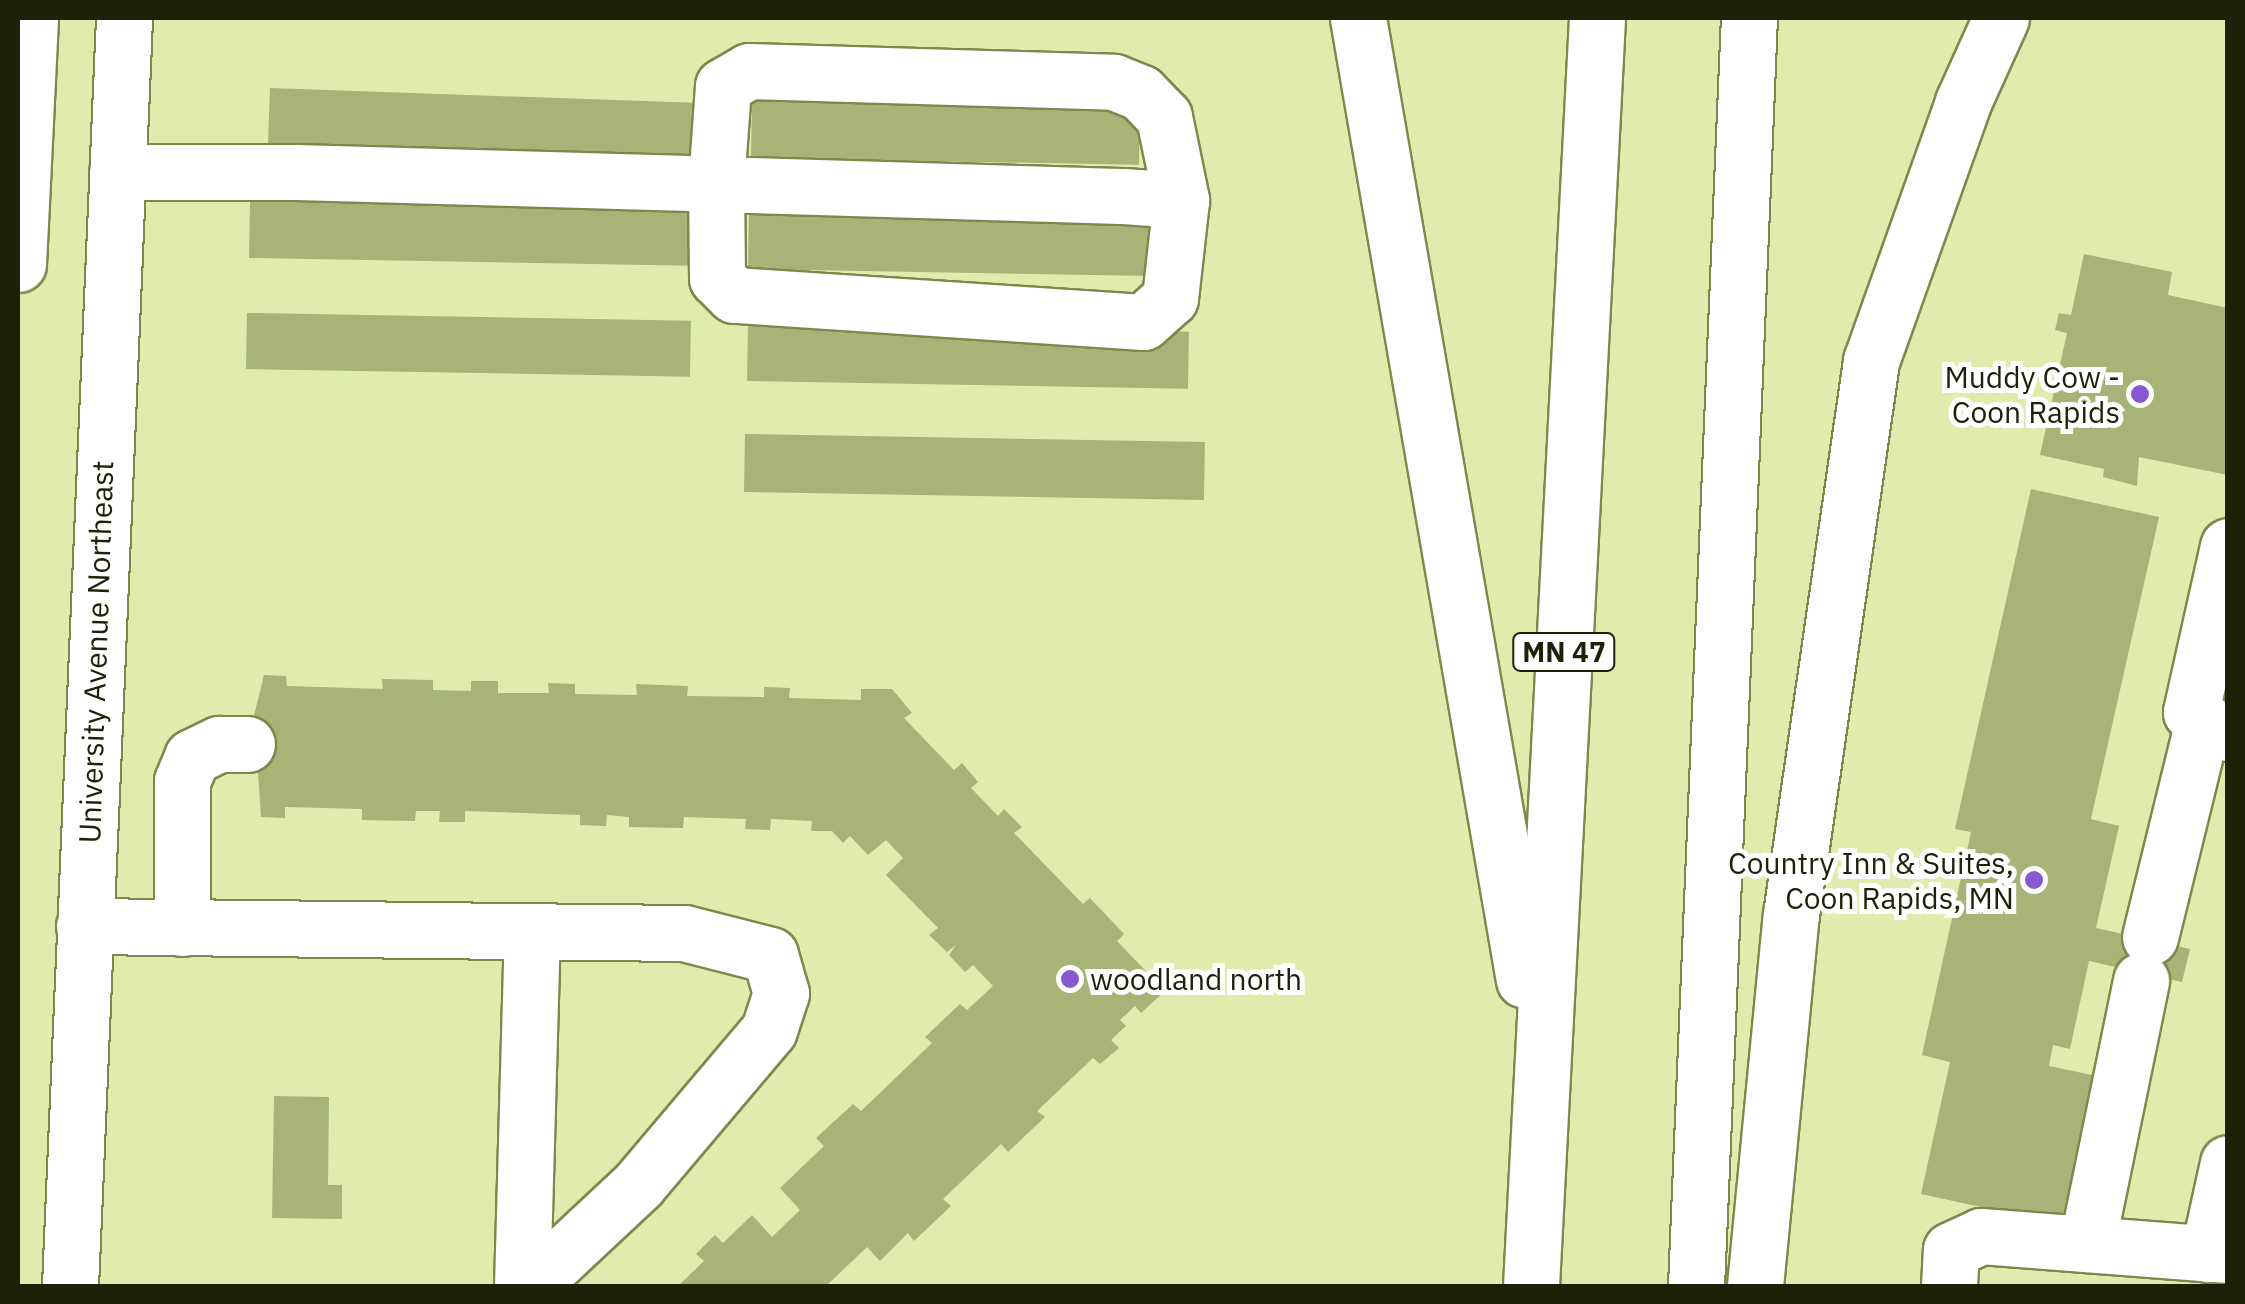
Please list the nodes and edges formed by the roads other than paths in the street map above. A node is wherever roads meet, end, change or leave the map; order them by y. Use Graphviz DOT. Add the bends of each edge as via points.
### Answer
graph roads {
  1 [pos="30,18"];
  2 [pos="124,18"];
  3 [pos="1358,18"];
  4 [pos="1596,18"];
  5 [pos="1749,18"];
  6 [pos="2001,18"];
  7 [pos="117,172"];
  8 [pos="716,184"];
  9 [pos="1182,200"];
  10 [pos="18,264"];
  11 [pos="2228,546"];
  12 [pos="2219,729"];
  13 [pos="248,744"];
  14 [pos="84,926"];
  15 [pos="182,928"];
  16 [pos="532,932"];
  17 [pos="1542,1080"];
  18 [pos="2228,1162"];
  19 [pos="2087,1244"];
  20 [pos="2218,1254"];
  21 [pos="70,1286"];
  22 [pos="522,1286"];
  23 [pos="530,1286"];
  24 [pos="1531,1286"];
  25 [pos="1696,1286"];
  26 [pos="1755,1286"];
  27 [pos="1948,1286"];
  1 -- 10 [label="main road"];
  2 -- 7 [label="main road, University Avenue Northeast"];
  3 -- 17 [label="main road"];
  4 -- 17 [label="main road, MN 47"];
  5 -- 25 [label="main road"];
  6 -- 26 [label="main road" via="1871,361 1790,915"];
  7 -- 8 [label="main road"];
  7 -- 14 [label="main road, University Avenue Northeast"];
  8 -- 9 [label="main road"];
  8 -- 9 [label="main road" via="724,86 749,71 1094,82 1141,93 1164,117"];
  8 -- 9 [label="main road" via="717,278 734,296 1144,322 1170,298"];
  11 -- 12 [label="main road" via="2191,712"];
  12 -- 19 [label="main road" via="2199,738 2145,958"];
  13 -- 15 [label="main road" via="219,744 192,757 182,780"];
  14 -- 15 [label="main road"];
  14 -- 21 [label="main road, University Avenue Northeast"];
  15 -- 16 [label="main road"];
  16 -- 22 [label="main road"];
  16 -- 23 [label="main road" via="684,932 770,956 781,993 769,1030 638,1185"];
  17 -- 24 [label="main road, MN 47"];
  18 -- 20 [label="main road"];
  19 -- 20 [label="main road"];
  19 -- 27 [label="main road" via="1981,1236 1951,1250"];
}
